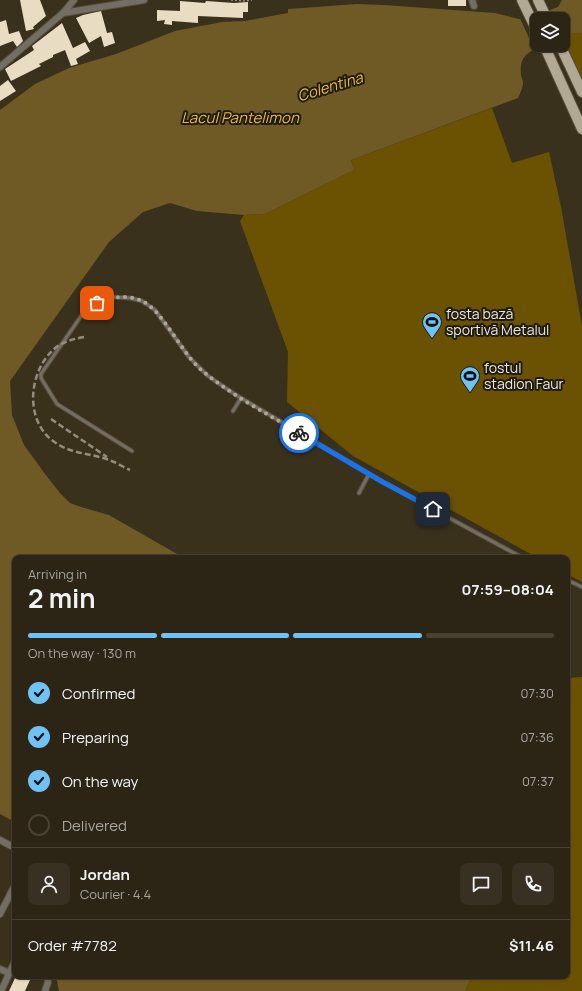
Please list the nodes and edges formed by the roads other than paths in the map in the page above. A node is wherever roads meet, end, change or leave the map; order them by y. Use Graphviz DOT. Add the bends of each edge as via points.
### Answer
graph roads {
  1 [pos="74,0"];
  2 [pos="144,0"];
  3 [pos="522,0"];
  4 [pos="538,0"];
  5 [pos="544,12"];
  6 [pos="63,13"];
  7 [pos="530,17"];
  8 [pos="547,52"];
  9 [pos="563,52"];
  10 [pos="0,68"];
  11 [pos="573,72"];
  12 [pos="560,78"];
  13 [pos="582,92"];
  14 [pos="582,129"];
  15 [pos="241,398"];
  16 [pos="233,411"];
  17 [pos="132,451"];
  18 [pos="369,474"];
  19 [pos="359,493"];
  20 [pos="518,555"];
  21 [pos="570,581"];
  22 [pos="582,587"];
  23 [pos="0,840"];
  24 [pos="12,846"];
  25 [pos="12,892"];
  26 [pos="0,914"];
  27 [pos="12,967"];
  28 [pos="0,968"];
  29 [pos="9,973"];
  30 [pos="48,979"];
  31 [pos="1,991"];
  32 [pos="45,991"];
  1 -- 6 [label="street"];
  2 -- 6 [label="street"];
  3 -- 7 [label="main road"];
  4 -- 5 [label="main road"];
  6 -- 10 [label="street"];
  8 -- 12 [label="main road"];
  9 -- 11 [label="main road"];
  11 -- 12 [label="main road"];
  11 -- 13 [label="main road"];
  12 -- 14 [label="main road"];
  15 -- 16 [label="lane"];
  15 -- 17 [label="lane" via="208,376 193,362 149,305 136,299 118,297 97,303 83,312 41,374 41,378 57,404"];
  15 -- 18 [label="lane"];
  18 -- 19 [label="lane"];
  18 -- 20 [label="lane"];
  21 -- 22 [label="lane"];
  23 -- 24 [label="street"];
  25 -- 26 [label="street"];
  27 -- 29 [label="street"];
  28 -- 29 [label="street"];
  29 -- 31 [label="street"];
  30 -- 32 [label="street"];
}
